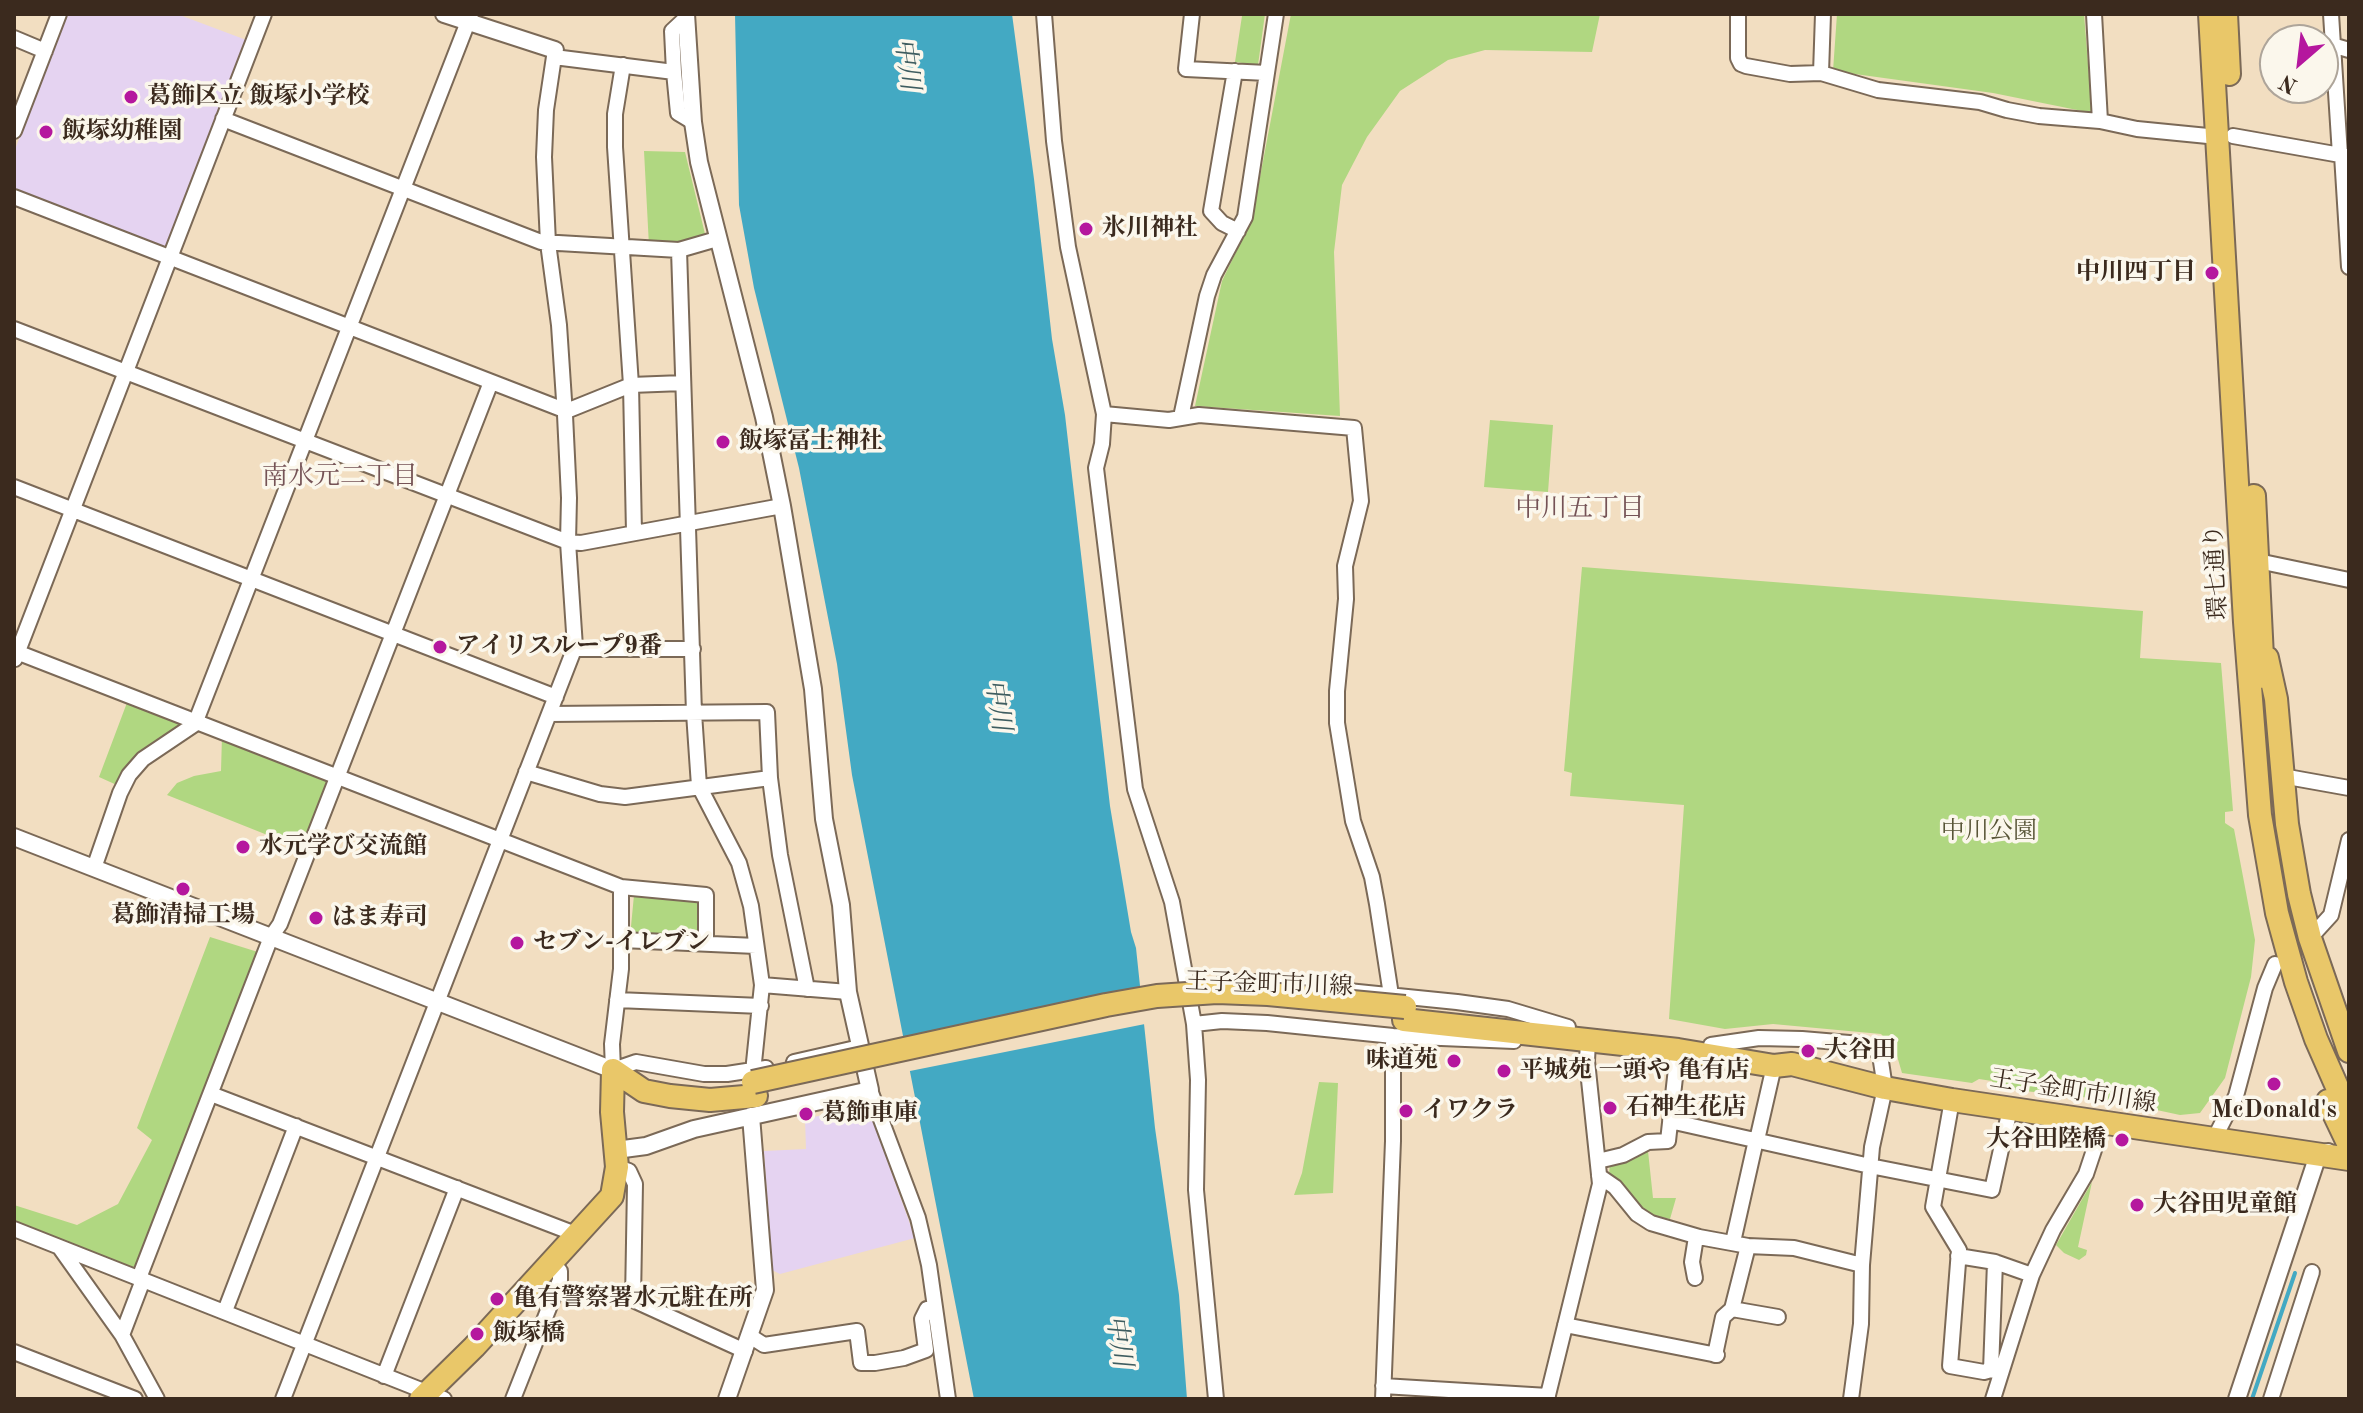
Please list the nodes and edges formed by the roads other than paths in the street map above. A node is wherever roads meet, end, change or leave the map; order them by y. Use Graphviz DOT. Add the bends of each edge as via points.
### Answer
graph roads {
  1 [pos="59,14"];
  2 [pos="264,14"];
  3 [pos="444,14"];
  4 [pos="1044,14"];
  5 [pos="1192,14"];
  6 [pos="1276,14"];
  7 [pos="1738,14"];
  8 [pos="1823,14"];
  9 [pos="2094,14"];
  10 [pos="2210,14"];
  11 [pos="2226,14"];
  12 [pos="686,16"];
  13 [pos="469,18"];
  14 [pos="14,38"];
  15 [pos="45,51"];
  16 [pos="555,53"];
  17 [pos="623,65"];
  18 [pos="1235,71"];
  19 [pos="674,72"];
  20 [pos="1267,73"];
  21 [pos="1821,73"];
  22 [pos="2338,104"];
  23 [pos="223,119"];
  24 [pos="2100,121"];
  25 [pos="693,122"];
  26 [pos="14,131"];
  27 [pos="2225,136"];
  28 [pos="2344,155"];
  29 [pos="403,189"];
  30 [pos="14,197"];
  31 [pos="1238,231"];
  32 [pos="717,239"];
  33 [pos="548,243"];
  34 [pos="622,247"];
  35 [pos="679,250"];
  36 [pos="169,257"];
  37 [pos="2349,267"];
  38 [pos="350,327"];
  39 [pos="14,329"];
  40 [pos="126,371"];
  41 [pos="491,382"];
  42 [pos="683,383"];
  43 [pos="631,385"];
  44 [pos="564,411"];
  45 [pos="1104,414"];
  46 [pos="1181,417"];
  47 [pos="304,440"];
  48 [pos="14,487"];
  49 [pos="447,495"];
  50 [pos="782,506"];
  51 [pos="72,510"];
  52 [pos="688,522"];
  53 [pos="634,533"];
  54 [pos="568,542"];
  55 [pos="2258,561"];
  56 [pos="251,579"];
  57 [pos="2349,580"];
  58 [pos="2253,626"];
  59 [pos="393,634"];
  60 [pos="574,649"];
  61 [pos="693,649"];
  62 [pos="15,655"];
  63 [pos="556,697"];
  64 [pos="694,713"];
  65 [pos="549,714"];
  66 [pos="197,721"];
  67 [pos="2260,736"];
  68 [pos="526,772"];
  69 [pos="2282,776"];
  70 [pos="337,777"];
  71 [pos="770,778"];
  72 [pos="699,786"];
  73 [pos="2349,788"];
  74 [pos="14,837"];
  75 [pos="500,840"];
  76 [pos="2349,840"];
  77 [pos="94,868"];
  78 [pos="621,887"];
  79 [pos="271,937"];
  80 [pos="2310,938"];
  81 [pos="622,940"];
  82 [pos="706,943"];
  83 [pos="756,946"];
  84 [pos="2275,964"];
  85 [pos="1187,983"];
  86 [pos="762,985"];
  87 [pos="807,989"];
  88 [pos="848,992"];
  89 [pos="617,1000"];
  90 [pos="438,1001"];
  91 [pos="761,1006"];
  92 [pos="1398,1014"];
  93 [pos="1194,1024"];
  94 [pos="1575,1035"];
  95 [pos="1711,1045"];
  96 [pos="860,1047"];
  97 [pos="1678,1050"];
  98 [pos="2349,1051"];
  99 [pos="1783,1065"];
  100 [pos="613,1070"];
  101 [pos="2349,1082"];
  102 [pos="1885,1088"];
  103 [pos="870,1090"];
  104 [pos="753,1091"];
  105 [pos="211,1094"];
  106 [pos="1952,1100"];
  107 [pos="2010,1109"];
  108 [pos="2339,1109"];
  109 [pos="1670,1121"];
  110 [pos="2103,1123"];
  111 [pos="296,1126"];
  112 [pos="2214,1139"];
  113 [pos="1757,1140"];
  114 [pos="2349,1146"];
  115 [pos="2318,1155"];
  116 [pos="378,1157"];
  117 [pos="616,1158"];
  118 [pos="2349,1159"];
  119 [pos="1870,1166"];
  120 [pos="1599,1168"];
  121 [pos="1936,1180"];
  122 [pos="457,1188"];
  123 [pos="14,1229"];
  124 [pos="578,1235"];
  125 [pos="1696,1237"];
  126 [pos="1733,1242"];
  127 [pos="1748,1246"];
  128 [pos="60,1248"];
  129 [pos="1958,1256"];
  130 [pos="1995,1262"];
  131 [pos="1862,1265"];
  132 [pos="556,1267"];
  133 [pos="2312,1272"];
  134 [pos="2032,1275"];
  135 [pos="1695,1278"];
  136 [pos="141,1279"];
  137 [pos="933,1308"];
  138 [pos="1732,1309"];
  139 [pos="225,1311"];
  140 [pos="1778,1317"];
  141 [pos="1565,1325"];
  142 [pos="122,1335"];
  143 [pos="304,1343"];
  144 [pos="747,1344"];
  145 [pos="14,1352"];
  146 [pos="1996,1371"];
  147 [pos="384,1376"];
  148 [pos="98,1392"];
  149 [pos="1383,1393"];
  150 [pos="431,1397"];
  151 [pos="2276,1397"];
  152 [pos="1548,1398"];
  153 [pos="135,1399"];
  154 [pos="157,1399"];
  155 [pos="283,1399"];
  156 [pos="513,1399"];
  157 [pos="727,1399"];
  158 [pos="948,1399"];
  159 [pos="1216,1399"];
  160 [pos="1851,1399"];
  161 [pos="1993,1399"];
  162 [pos="2237,1399"];
  1 -- 15 [label="street"];
  2 -- 23 [label="street"];
  3 -- 13 [label="street"];
  4 -- 45 [label="street" via="1068,247"];
  5 -- 18 [label="street" via="1186,69"];
  6 -- 20 [label="street"];
  7 -- 21 [label="street" via="1741,64 1790,74"];
  8 -- 21 [label="street"];
  9 -- 24 [label="street"];
  10 -- 27 [label="main road, 環七通り"];
  11 -- 27 [label="main road, 環七通り"];
  12 -- 19 [label="street" via="672,31"];
  12 -- 25 [label="street"];
  13 -- 16 [label="street"];
  13 -- 29 [label="street"];
  14 -- 15 [label="street"];
  15 -- 26 [label="street"];
  16 -- 17 [label="street"];
  16 -- 33 [label="street" via="544,145"];
  17 -- 19 [label="street"];
  17 -- 34 [label="street" via="615,114"];
  18 -- 20 [label="street"];
  18 -- 31 [label="street" via="1211,211"];
  19 -- 25 [label="street" via="678,113"];
  20 -- 31 [label="street" via="1245,217"];
  21 -- 24 [label="street" via="1891,92"];
  22 -- 28 [label="street"];
  23 -- 29 [label="street"];
  23 -- 36 [label="street"];
  24 -- 27 [label="street"];
  25 -- 32 [label="street"];
  27 -- 28 [label="street"];
  27 -- 55 [label="main road, 環七通り"];
  27 -- 58 [label="main road, 環七通り"];
  28 -- 37 [label="street"];
  29 -- 33 [label="street"];
  29 -- 38 [label="street"];
  30 -- 36 [label="street"];
  31 -- 46 [label="street" via="1207,296"];
  32 -- 35 [label="street"];
  32 -- 50 [label="street"];
  33 -- 34 [label="street"];
  33 -- 44 [label="street"];
  34 -- 35 [label="street"];
  34 -- 43 [label="street"];
  35 -- 42 [label="street"];
  36 -- 38 [label="street"];
  36 -- 40 [label="street"];
  38 -- 41 [label="street"];
  38 -- 47 [label="street"];
  39 -- 40 [label="street"];
  40 -- 47 [label="street"];
  40 -- 51 [label="street"];
  41 -- 44 [label="street"];
  41 -- 49 [label="street"];
  42 -- 43 [label="street"];
  42 -- 52 [label="street"];
  43 -- 44 [label="street"];
  43 -- 53 [label="street"];
  44 -- 54 [label="street"];
  45 -- 46 [label="street"];
  45 -- 85 [label="street" via="1096,468 1135,789 1169,894"];
  46 -- 92 [label="street" via="1354,428 1361,501 1345,566 1337,723 1353,821 1377,904"];
  47 -- 49 [label="street"];
  47 -- 56 [label="street"];
  48 -- 51 [label="street"];
  49 -- 54 [label="street"];
  49 -- 59 [label="street"];
  50 -- 52 [label="street"];
  50 -- 88 [label="street" via="813,689"];
  51 -- 56 [label="street"];
  51 -- 62 [label="street"];
  52 -- 53 [label="street"];
  52 -- 61 [label="street"];
  53 -- 54 [label="street"];
  54 -- 60 [label="street"];
  55 -- 57 [label="street"];
  55 -- 58 [label="main road, 環七通り"];
  56 -- 59 [label="street"];
  56 -- 66 [label="street"];
  58 -- 67 [label="main road, 環七通り"];
  58 -- 69 [label="main road" via="2276,699"];
  58 -- 84 [label="main road" via="2239,663 2237,700 2256,881"];
  59 -- 63 [label="street"];
  59 -- 70 [label="street"];
  60 -- 61 [label="street"];
  60 -- 63 [label="street"];
  61 -- 64 [label="street"];
  62 -- 66 [label="street"];
  63 -- 65 [label="street"];
  64 -- 65 [label="street"];
  64 -- 71 [label="street" via="767,712"];
  64 -- 72 [label="street"];
  65 -- 68 [label="street"];
  66 -- 70 [label="street"];
  66 -- 77 [label="street" via="129,775"];
  67 -- 101 [label="main road, 環七通り" via="2290,910"];
  67 -- 108 [label="main road, 環七通り" via="2266,857 2296,982"];
  68 -- 72 [label="street" via="608,796"];
  68 -- 75 [label="street"];
  69 -- 73 [label="street"];
  69 -- 80 [label="main road"];
  70 -- 75 [label="street"];
  70 -- 79 [label="street"];
  71 -- 72 [label="street"];
  71 -- 87 [label="street"];
  72 -- 83 [label="street" via="739,863"];
  74 -- 77 [label="street"];
  75 -- 78 [label="street"];
  75 -- 90 [label="street"];
  76 -- 80 [label="street" via="2331,915"];
  77 -- 79 [label="street"];
  78 -- 81 [label="street"];
  78 -- 82 [label="street" via="706,895"];
  79 -- 90 [label="street"];
  79 -- 105 [label="street"];
  80 -- 98 [label="main road"];
  81 -- 82 [label="street"];
  81 -- 89 [label="street"];
  82 -- 83 [label="street"];
  83 -- 86 [label="street"];
  84 -- 108 [label="main road" via="2301,1040"];
  84 -- 112 [label="street" via="2236,1096"];
  85 -- 92 [label="street" via="1259,982"];
  85 -- 93 [label="street"];
  86 -- 87 [label="street"];
  86 -- 91 [label="street"];
  87 -- 88 [label="street"];
  88 -- 96 [label="street"];
  89 -- 91 [label="street"];
  89 -- 100 [label="street"];
  90 -- 100 [label="street"];
  90 -- 116 [label="street"];
  91 -- 104 [label="street"];
  92 -- 93 [label="street"];
  92 -- 94 [label="main road, 王子金町市川線"];
  92 -- 104 [label="main road, 王子金町市川線" via="1218,1004 1164,1008"];
  92 -- 149 [label="street"];
  93 -- 159 [label="street" via="1196,1190"];
  94 -- 95 [label="main road, 王子金町市川線"];
  94 -- 97 [label="main road, 王子金町市川線"];
  94 -- 120 [label="street" via="1589,1087"];
  95 -- 99 [label="main road, 王子金町市川線" via="1777,1055"];
  95 -- 102 [label="street" via="1770,1038 1861,1044 1880,1055"];
  96 -- 103 [label="street"];
  96 -- 104 [label="street"];
  97 -- 99 [label="main road, 王子金町市川線"];
  97 -- 109 [label="street"];
  99 -- 102 [label="main road, 王子金町市川線"];
  99 -- 113 [label="street"];
  100 -- 104 [label="main road, 王子金町市川線" via="644,1091 670,1096 710,1100"];
  100 -- 117 [label="main road"];
  102 -- 106 [label="main road, 王子金町市川線"];
  102 -- 119 [label="street"];
  103 -- 104 [label="street"];
  103 -- 137 [label="street" via="918,1218"];
  104 -- 117 [label="street" via="694,1129"];
  104 -- 144 [label="street" via="765,1290"];
  105 -- 111 [label="street"];
  105 -- 136 [label="street"];
  106 -- 107 [label="main road, 王子金町市川線"];
  106 -- 121 [label="street"];
  107 -- 110 [label="main road, 王子金町市川線"];
  107 -- 121 [label="street" via="1992,1190"];
  108 -- 114 [label="main road"];
  108 -- 115 [label="main road"];
  109 -- 113 [label="street"];
  109 -- 120 [label="street" via="1668,1141 1648,1142"];
  110 -- 112 [label="main road, 王子金町市川線"];
  110 -- 134 [label="street" via="2086,1174"];
  111 -- 116 [label="street"];
  111 -- 139 [label="street"];
  112 -- 115 [label="main road, 王子金町市川線"];
  113 -- 119 [label="street"];
  113 -- 126 [label="street"];
  114 -- 115 [label="street"];
  115 -- 118 [label="main road, 王子金町市川線"];
  115 -- 162 [label="street"];
  116 -- 122 [label="street"];
  116 -- 143 [label="street"];
  117 -- 124 [label="main road" via="612,1196"];
  117 -- 144 [label="street" via="635,1184 633,1300"];
  119 -- 121 [label="street"];
  119 -- 131 [label="street"];
  120 -- 125 [label="street" via="1637,1214"];
  120 -- 141 [label="street" via="1594,1210"];
  121 -- 129 [label="street" via="1933,1207"];
  122 -- 124 [label="street"];
  122 -- 147 [label="street"];
  123 -- 128 [label="street"];
  124 -- 132 [label="main road"];
  125 -- 126 [label="street"];
  125 -- 135 [label="street"];
  126 -- 127 [label="street"];
  127 -- 131 [label="street" via="1794,1248"];
  127 -- 138 [label="street"];
  128 -- 136 [label="street"];
  128 -- 142 [label="street"];
  129 -- 130 [label="street"];
  129 -- 146 [label="street" via="1950,1366"];
  130 -- 134 [label="street"];
  130 -- 146 [label="street"];
  131 -- 160 [label="street"];
  132 -- 150 [label="main road"];
  132 -- 156 [label="street" via="560,1280"];
  133 -- 151 [label="street"];
  134 -- 146 [label="street"];
  136 -- 139 [label="street"];
  136 -- 142 [label="street"];
  137 -- 144 [label="street" via="922,1319 926,1350 904,1358 861,1363 857,1331"];
  137 -- 158 [label="street"];
  138 -- 140 [label="street"];
  138 -- 141 [label="street" via="1723,1317 1716,1355"];
  139 -- 143 [label="street"];
  141 -- 152 [label="street"];
  142 -- 154 [label="street"];
  143 -- 147 [label="street"];
  143 -- 155 [label="street"];
  144 -- 157 [label="street"];
  145 -- 148 [label="street"];
  146 -- 161 [label="street"];
  147 -- 150 [label="street"];
  148 -- 153 [label="street"];
  149 -- 152 [label="street"];
}
